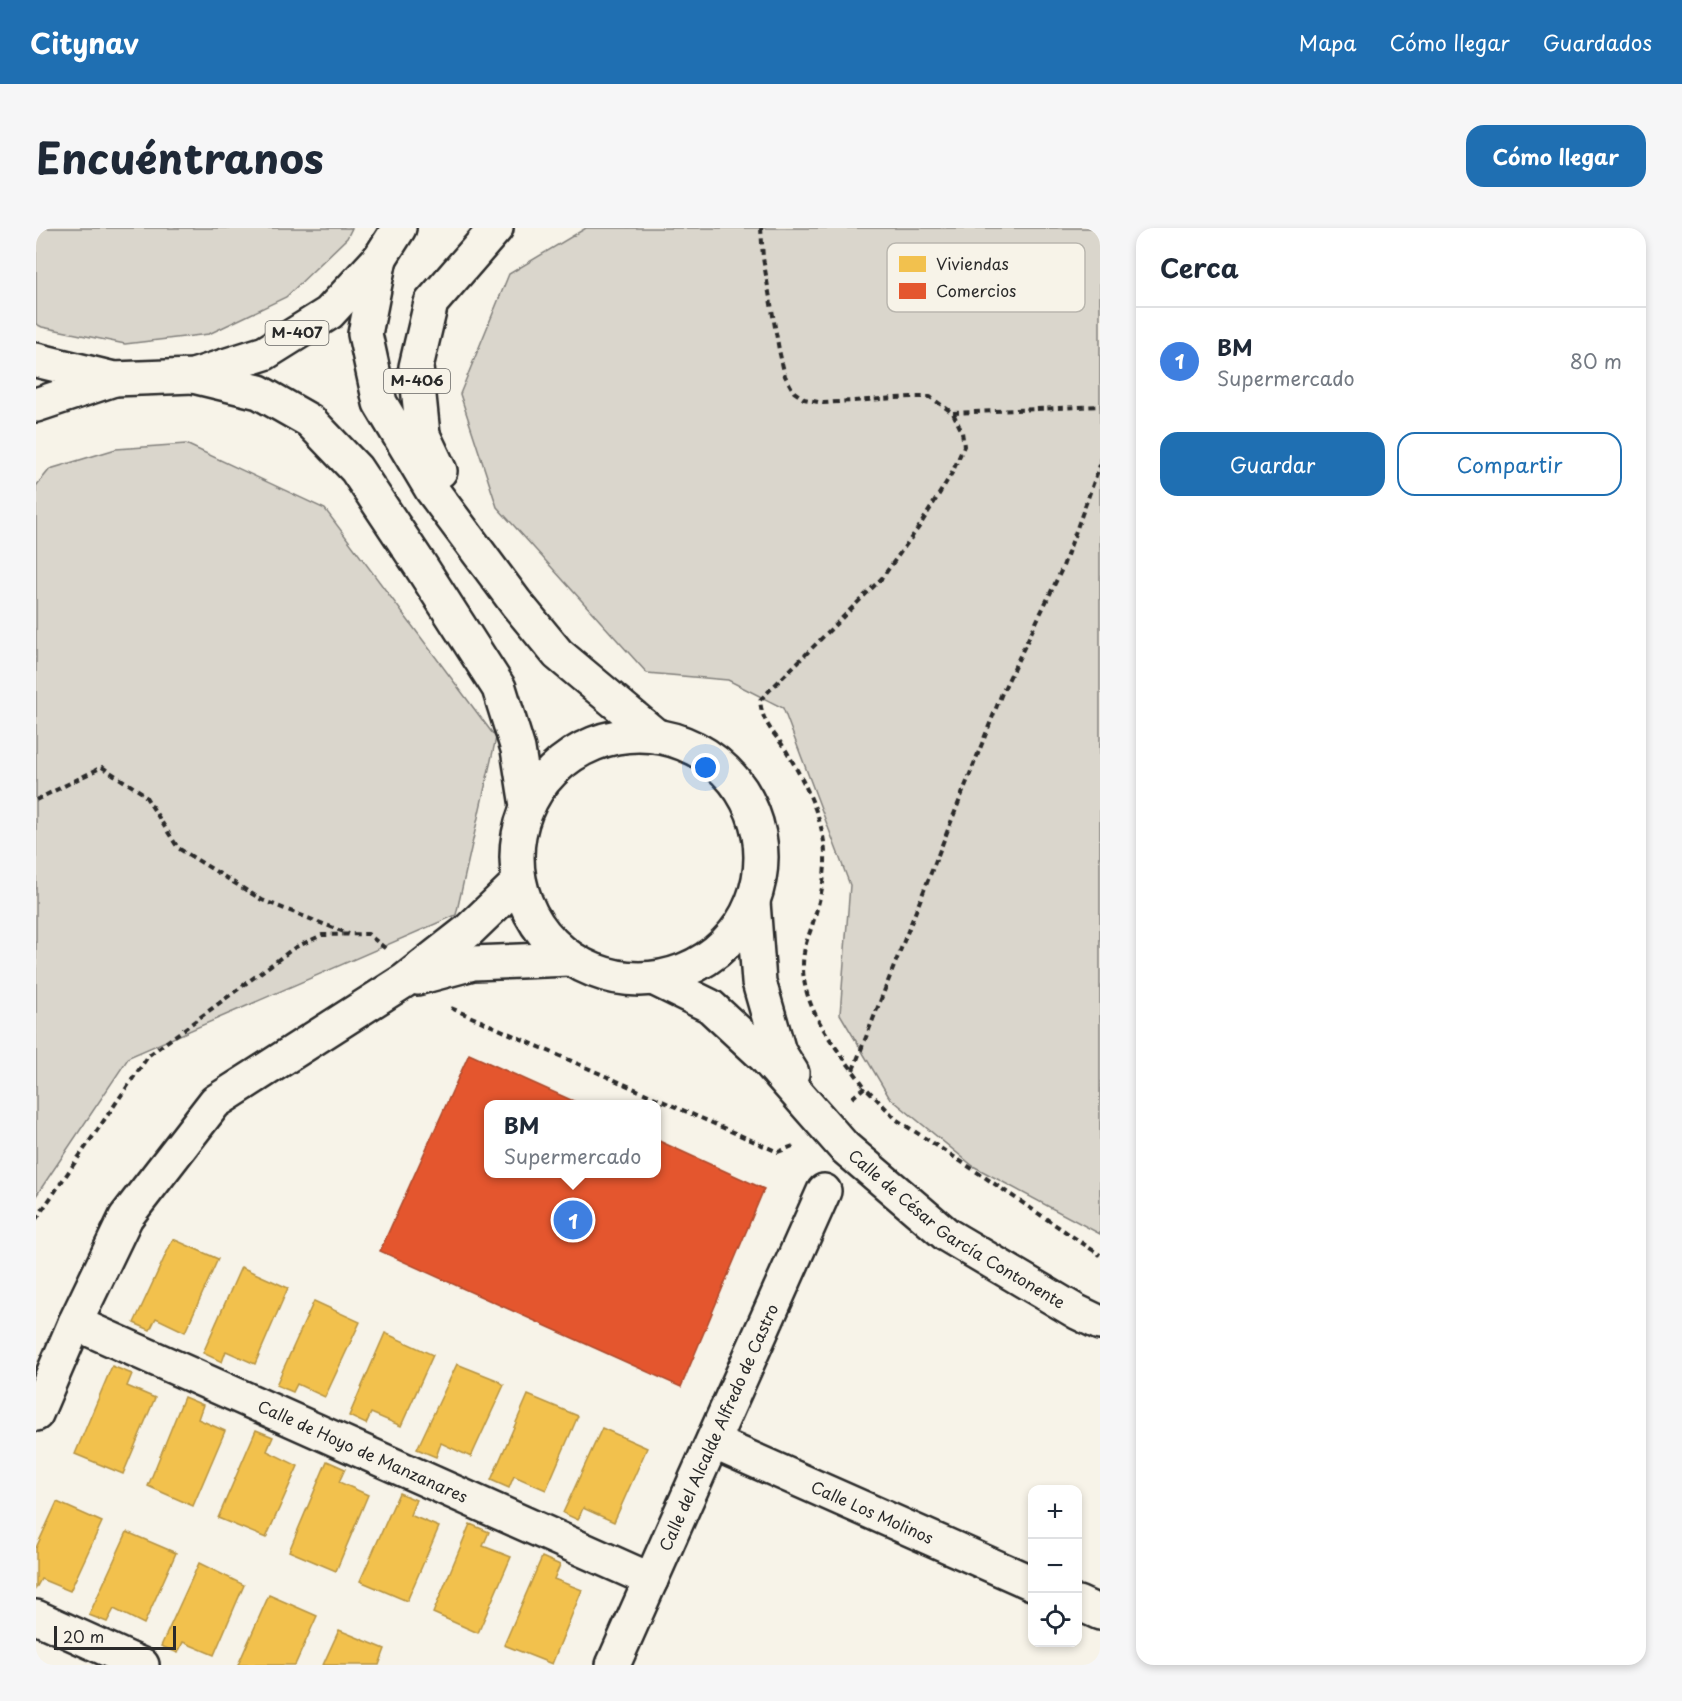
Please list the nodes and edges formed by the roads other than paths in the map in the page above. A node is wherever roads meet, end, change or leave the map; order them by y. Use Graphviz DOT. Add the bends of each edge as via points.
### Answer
graph roads {
  1 [pos="399,228"];
  2 [pos="496,228"];
  3 [pos="380,258"];
  4 [pos="36,360"];
  5 [pos="193,376"];
  6 [pos="114,379"];
  7 [pos="36,405"];
  8 [pos="476,548"];
  9 [pos="656,736"];
  10 [pos="526,806"];
  11 [pos="518,883"];
  12 [pos="753,902"];
  13 [pos="570,959"];
  14 [pos="655,979"];
  15 [pos="404,981"];
  16 [pos="823,1122"];
  17 [pos="824,1191"];
  18 [pos="75,1323"];
  19 [pos="1100,1323"];
  20 [pos="36,1414"];
  21 [pos="713,1442"];
  22 [pos="651,1580"];
  23 [pos="1028,1581"];
  24 [pos="1082,1605"];
  25 [pos="1100,1613"];
  26 [pos="36,1617"];
  27 [pos="142,1665"];
  28 [pos="613,1665"];
  1 -- 3 [label="main road, M-407"];
  2 -- 8 [label="main road, M-406" via="431,303 416,368 423,435"];
  3 -- 5 [label="main road, M-407" via="328,313 265,353"];
  3 -- 8 [label="main road" via="365,334 380,403 432,490"];
  4 -- 6 [label="main road, M-407"];
  5 -- 6 [label="main road, M-407"];
  5 -- 10 [label="main road" via="259,392 310,421 356,470 499,688 518,749"];
  6 -- 7 [label="main road, M-407"];
  8 -- 9 [label="main road" via="558,654"];
  9 -- 10 [label="main road" via="617,736 580,750 548,774"];
  9 -- 12 [label="main road" via="691,746 722,767 745,796 758,829 761,866"];
  10 -- 11 [label="main road" via="516,844"];
  11 -- 13 [label="main road" via="529,912 546,938"];
  11 -- 15 [label="main road" via="468,931"];
  12 -- 14 [label="main road" via="737,930 715,954 687,970"];
  12 -- 16 [label="main road, Calle de César García Contonente" via="759,982 779,1052"];
  13 -- 14 [label="main road" via="596,973 625,979"];
  13 -- 15 [label="main road" via="473,963"];
  14 -- 16 [label="main road, Calle de César García Contonente" via="710,1006 765,1057"];
  15 -- 18 [label="main road" via="215,1102 126,1217"];
  16 -- 19 [label="main road, Calle de César García Contonente" via="844,1148 947,1235"];
  17 -- 21 [label="main road, Calle del Alcalde Alfredo de Castro"];
  18 -- 20 [label="main road"];
  18 -- 22 [label="main road, Calle de Hoyo de Manzanares"];
  21 -- 22 [label="main road, Calle del Alcalde Alfredo de Castro"];
  21 -- 23 [label="main road, Calle Los Molinos"];
  22 -- 28 [label="main road, Calle del Alcalde Alfredo de Castro"];
  24 -- 25 [label="main road"];
  26 -- 27 [label="main road"];
}
